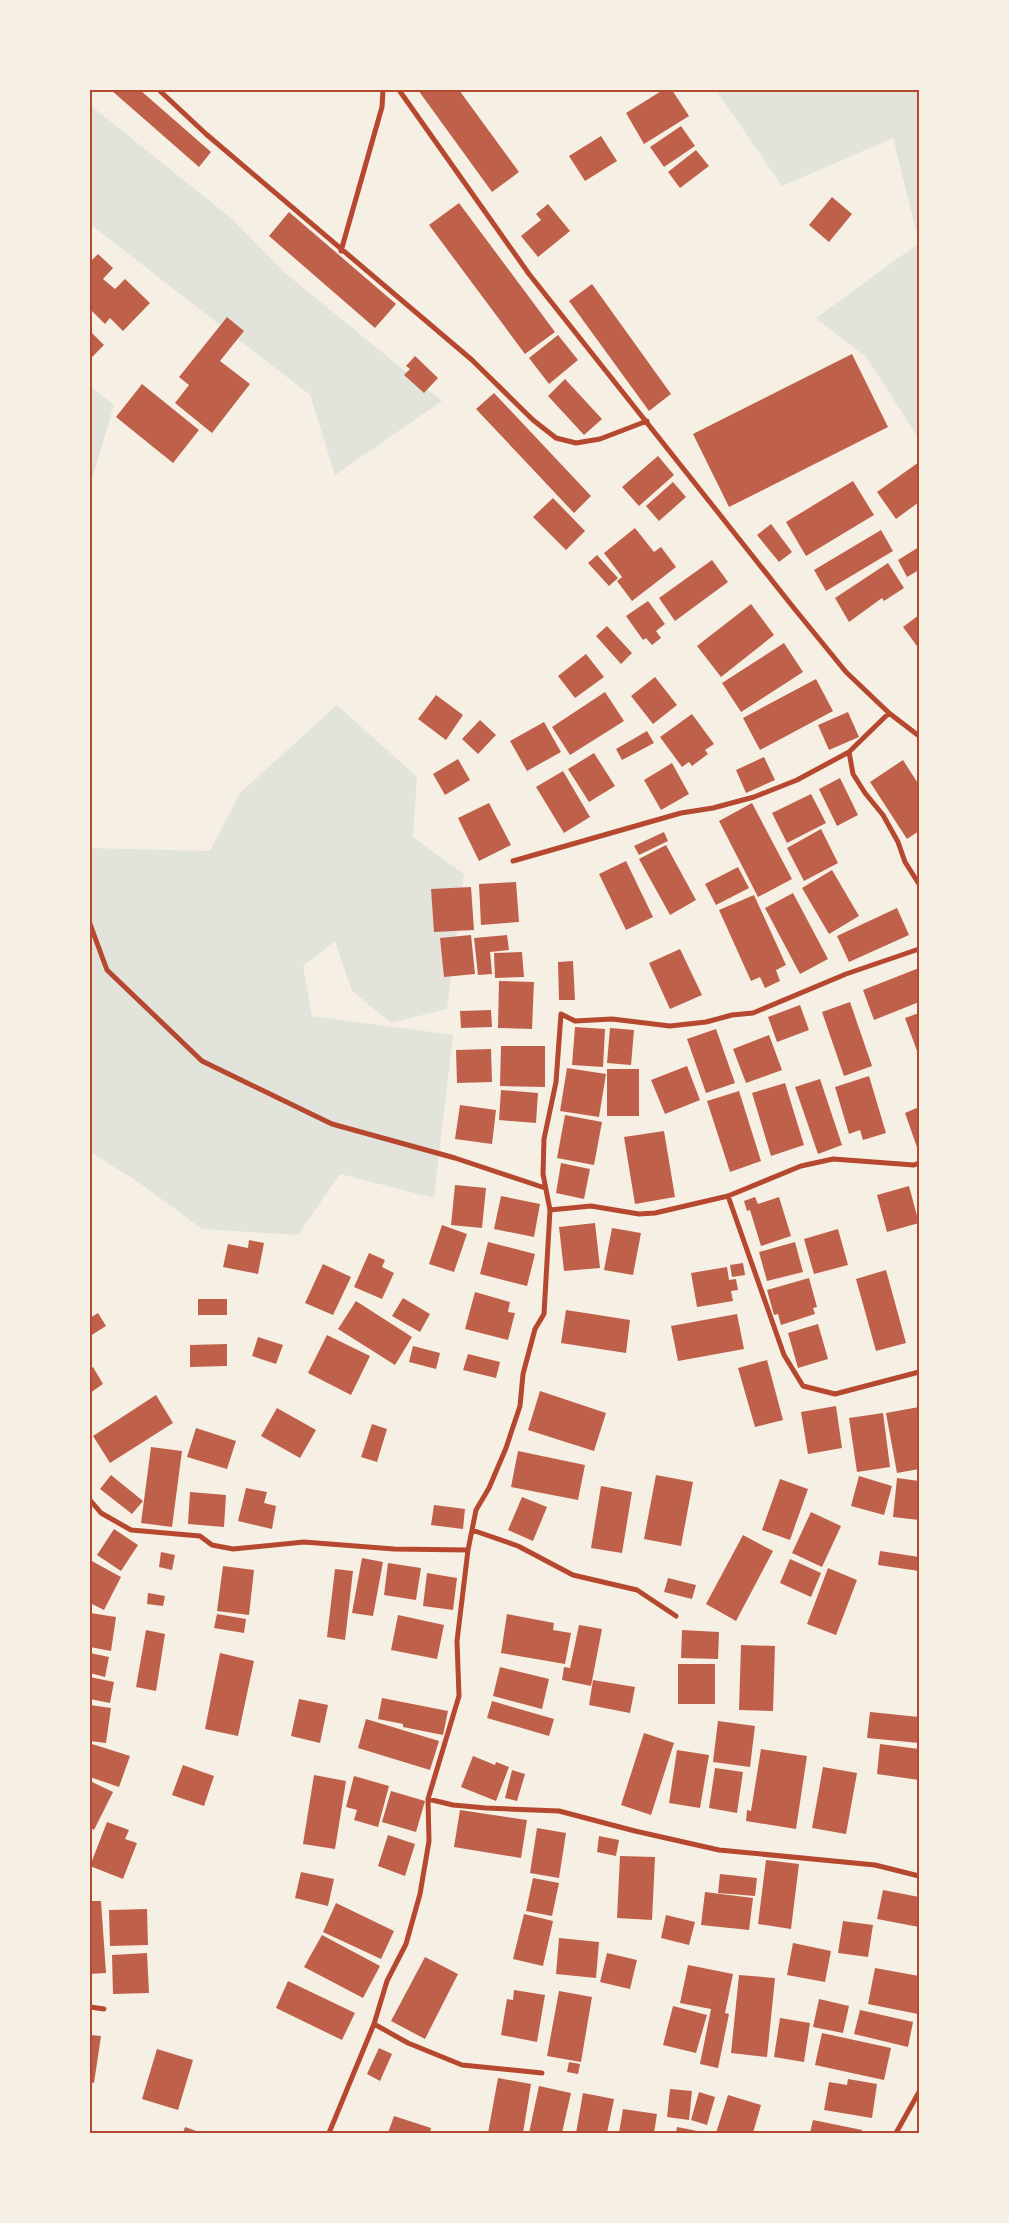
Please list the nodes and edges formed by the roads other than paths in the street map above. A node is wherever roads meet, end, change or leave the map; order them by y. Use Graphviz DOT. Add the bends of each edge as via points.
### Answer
graph roads {
  1 [pos="159,90"];
  2 [pos="383,90"];
  3 [pos="399,90"];
  4 [pos="341,251"];
  5 [pos="647,422"];
  6 [pos="889,713"];
  7 [pos="919,736"];
  8 [pos="849,752"];
  9 [pos="513,861"];
  10 [pos="919,884"];
  11 [pos="90,924"];
  12 [pos="919,949"];
  13 [pos="919,1164"];
  14 [pos="545,1188"];
  15 [pos="728,1196"];
  16 [pos="550,1210"];
  17 [pos="919,1372"];
  18 [pos="90,1500"];
  19 [pos="472,1530"];
  20 [pos="468,1550"];
  21 [pos="676,1616"];
  22 [pos="428,1800"];
  23 [pos="919,1876"];
  24 [pos="90,2007"];
  25 [pos="104,2009"];
  26 [pos="374,2024"];
  27 [pos="542,2073"];
  28 [pos="919,2092"];
  29 [pos="329,2133"];
  30 [pos="896,2133"];
  1 -- 4 [label="street"];
  2 -- 4 [label="street" via="382,107"];
  3 -- 5 [label="street" via="529,274"];
  4 -- 5 [label="street" via="420,314 556,438 576,443 600,439"];
  5 -- 6 [label="street" via="846,672"];
  6 -- 7 [label="street"];
  6 -- 8 [label="street"];
  8 -- 9 [label="street" via="797,780 754,797"];
  8 -- 10 [label="street" via="852,774 883,815"];
  11 -- 14 [label="street" via="107,970 202,1061 332,1124 455,1158"];
  12 -- 14 [label="street" via="846,974 753,1013 706,1022 670,1026 612,1019 575,1021 560,1014 556,1082 544,1139"];
  13 -- 15 [label="street" via="834,1159 801,1166"];
  14 -- 16 [label="street"];
  15 -- 16 [label="street" via="655,1213 639,1214 591,1206"];
  15 -- 17 [label="street" via="784,1355 802,1386 835,1394"];
  16 -- 19 [label="street" via="544,1314 535,1329 523,1374 520,1406 492,1480 476,1510"];
  18 -- 20 [label="street" via="101,1513 131,1530 200,1536 212,1545 234,1549 304,1542 394,1549"];
  19 -- 20 [label="street"];
  19 -- 21 [label="street" via="518,1546 573,1575 637,1590"];
  20 -- 22 [label="street" via="457,1641 459,1696"];
  22 -- 23 [label="street" via="486,1808 559,1811 720,1850 875,1865"];
  22 -- 26 [label="street" via="429,1841 420,1894 406,1944 387,1981"];
  24 -- 25 [label="street"];
  26 -- 27 [label="street" via="408,2043 462,2064"];
  26 -- 29 [label="street"];
  28 -- 30 [label="street"];
}
